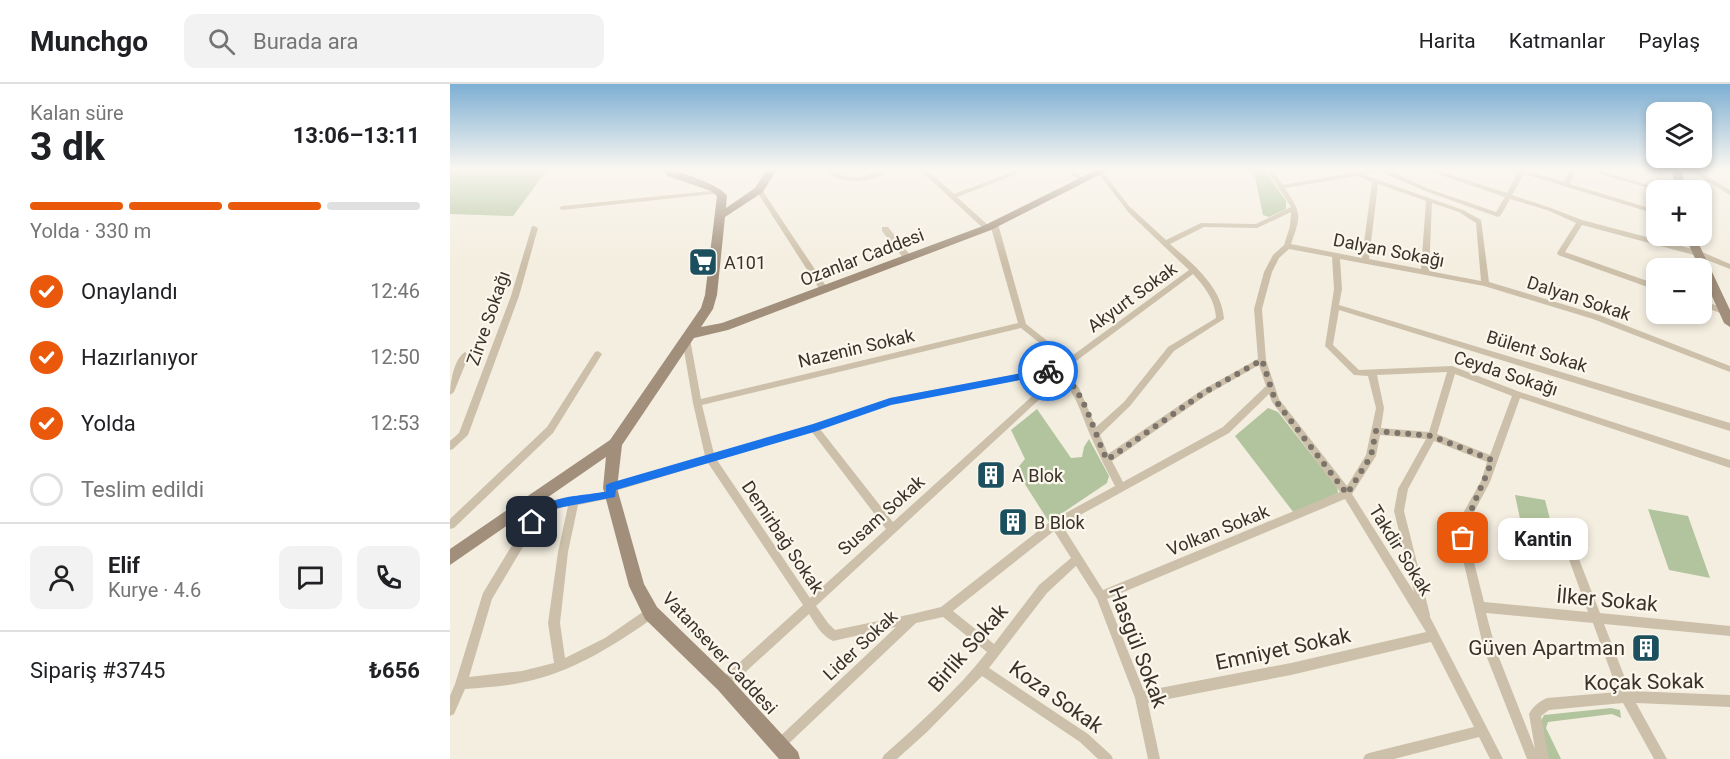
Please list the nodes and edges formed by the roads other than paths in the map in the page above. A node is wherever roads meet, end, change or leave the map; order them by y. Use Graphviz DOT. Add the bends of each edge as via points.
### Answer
graph roads {
  1 [pos="636,200"];
  2 [pos="722,200"];
  3 [pos="743,200"];
  4 [pos="766,200"];
  5 [pos="957,200"];
  6 [pos="1042,200"];
  7 [pos="1123,200"];
  8 [pos="1290,200"];
  9 [pos="1373,200"];
  10 [pos="1426,200"];
  11 [pos="1457,200"];
  12 [pos="1506,200"];
  13 [pos="1521,200"];
  14 [pos="1618,200"];
  15 [pos="1430,202"];
  16 [pos="562,208"];
  17 [pos="1295,208"];
  18 [pos="1646,209"];
  19 [pos="722,215"];
  20 [pos="1581,222"];
  21 [pos="990,226"];
  22 [pos="534,228"];
  23 [pos="885,229"];
  24 [pos="1166,243"];
  25 [pos="1287,246"];
  26 [pos="1694,246"];
  27 [pos="1697,253"];
  28 [pos="1336,255"];
  29 [pos="907,257"];
  30 [pos="1365,260"];
  31 [pos="1730,267"];
  32 [pos="1194,270"];
  33 [pos="1425,272"];
  34 [pos="1646,283"];
  35 [pos="1485,284"];
  36 [pos="823,288"];
  37 [pos="1335,306"];
  38 [pos="1712,307"];
  39 [pos="1723,311"];
  40 [pos="1730,323"];
  41 [pos="1022,325"];
  42 [pos="688,337"];
  43 [pos="598,354"];
  44 [pos="465,355"];
  45 [pos="1262,360"];
  46 [pos="1068,362"];
  47 [pos="1452,369"];
  48 [pos="1730,369"];
  49 [pos="1058,370"];
  50 [pos="1372,373"];
  51 [pos="1270,387"];
  52 [pos="450,392"];
  53 [pos="1517,394"];
  54 [pos="696,403"];
  55 [pos="814,428"];
  56 [pos="1730,428"];
  57 [pos="1376,431"];
  58 [pos="1095,434"];
  59 [pos="1432,436"];
  60 [pos="615,444"];
  61 [pos="450,446"];
  62 [pos="710,458"];
  63 [pos="1107,460"];
  64 [pos="1492,460"];
  65 [pos="1730,464"];
  66 [pos="1121,488"];
  67 [pos="611,491"];
  68 [pos="1347,494"];
  69 [pos="574,500"];
  70 [pos="1055,524"];
  71 [pos="450,525"];
  72 [pos="893,530"];
  73 [pos="1572,554"];
  74 [pos="450,558"];
  75 [pos="1076,560"];
  76 [pos="1101,596"];
  77 [pos="809,604"];
  78 [pos="1481,608"];
  79 [pos="944,611"];
  80 [pos="651,612"];
  81 [pos="913,619"];
  82 [pos="1598,620"];
  83 [pos="1427,623"];
  84 [pos="1730,630"];
  85 [pos="1432,636"];
  86 [pos="993,650"];
  87 [pos="560,666"];
  88 [pos="981,669"];
  89 [pos="461,684"];
  90 [pos="724,684"];
  91 [pos="1626,697"];
  92 [pos="1141,699"];
  93 [pos="1730,701"];
  94 [pos="450,710"];
  95 [pos="1481,731"];
  96 [pos="778,745"];
  97 [pos="791,759"];
  98 [pos="888,759"];
  99 [pos="1107,759"];
  100 [pos="1154,759"];
  101 [pos="1368,759"];
  102 [pos="1497,759"];
  103 [pos="1533,759"];
  104 [pos="1543,759"];
  105 [pos="1661,759"];
  1 -- 16 [label="street"];
  2 -- 19 [label="main road, Vatansever Caddesi"];
  3 -- 19 [label="main road"];
  4 -- 36 [label="street"];
  5 -- 21 [label="street"];
  6 -- 21 [label="main road, Ozanlar Caddesi"];
  7 -- 24 [label="street" via="1132,214"];
  8 -- 17 [label="street"];
  9 -- 30 [label="street"];
  10 -- 15 [label="street"];
  11 -- 12 [label="street" via="1498,215"];
  13 -- 20 [label="street"];
  14 -- 18 [label="street"];
  15 -- 33 [label="street"];
  15 -- 35 [label="street" via="1461,211 1479,222"];
  17 -- 24 [label="street" via="1257,226 1203,225"];
  17 -- 25 [label="street, Takdir Sokak"];
  19 -- 42 [label="main road, Vatansever Caddesi" via="711,295 707,309"];
  20 -- 27 [label="street"];
  20 -- 34 [label="street" via="1561,253"];
  21 -- 29 [label="main road, Ozanlar Caddesi"];
  21 -- 41 [label="street"];
  22 -- 61 [label="street, Zirve Sokağı" via="515,296 463,435"];
  23 -- 29 [label="street"];
  24 -- 32 [label="street"];
  25 -- 28 [label="street, Dalyan Sokağı"];
  25 -- 45 [label="street, Takdir Sokak" via="1268,272 1258,309"];
  26 -- 27 [label="main road"];
  27 -- 31 [label="street"];
  27 -- 39 [label="main road"];
  28 -- 30 [label="street, Dalyan Sokağı"];
  28 -- 37 [label="street, Ceyda Sokağı"];
  29 -- 36 [label="main road, Ozanlar Caddesi"];
  30 -- 33 [label="street, Dalyan Sokağı"];
  32 -- 46 [label="street, Akyurt Sokak"];
  32 -- 58 [label="street" via="1219,306 1220,319 1171,349 1127,404"];
  33 -- 35 [label="street, Dalyan Sokağı"];
  35 -- 48 [label="street, Dalyan Sokak" via="1596,317"];
  36 -- 42 [label="main road, Ozanlar Caddesi"];
  37 -- 50 [label="street, Ceyda Sokağı" via="1329,346 1357,374"];
  37 -- 56 [label="street, Bülent Sokak"];
  38 -- 39 [label="street"];
  39 -- 40 [label="main road"];
  41 -- 46 [label="street"];
  41 -- 54 [label="street, Nazenin Sokak"];
  42 -- 54 [label="street, Demirbağ Sokak"];
  42 -- 60 [label="main road, Vatansever Caddesi"];
  43 -- 71 [label="street" via="550,430"];
  44 -- 52 [label="street"];
  45 -- 51 [label="street, Takdir Sokak"];
  45 -- 63 [label="street" via="1205,392"];
  46 -- 49 [label="street, Akyurt Sokak"];
  47 -- 50 [label="street, Ceyda Sokağı"];
  47 -- 53 [label="street, Ceyda Sokağı"];
  47 -- 59 [label="street"];
  49 -- 55 [label="street" via="890,402"];
  49 -- 58 [label="street" via="1081,395"];
  49 -- 72 [label="street, Susam Sokak" via="1052,383"];
  50 -- 57 [label="street" via="1380,408"];
  51 -- 66 [label="street, Lider Sokak" via="1226,430"];
  51 -- 68 [label="street, Takdir Sokak" via="1275,400"];
  53 -- 64 [label="street"];
  53 -- 65 [label="street, Ceyda Sokağı"];
  54 -- 62 [label="street, Demirbağ Sokak"];
  55 -- 62 [label="street"];
  55 -- 72 [label="street"];
  57 -- 59 [label="street"];
  57 -- 68 [label="street" via="1371,456"];
  58 -- 63 [label="street"];
  59 -- 64 [label="street"];
  59 -- 83 [label="street" via="1403,489 1399,511"];
  60 -- 67 [label="main road, Vatansever Caddesi"];
  60 -- 74 [label="main road"];
  62 -- 67 [label="street"];
  62 -- 77 [label="street, Demirbağ Sokak"];
  63 -- 66 [label="street"];
  64 -- 78 [label="street" via="1467,515 1463,538"];
  66 -- 70 [label="street, Lider Sokak"];
  67 -- 69 [label="street" via="591,500"];
  67 -- 80 [label="main road, Vatansever Caddesi" via="637,586"];
  68 -- 76 [label="street, Volkan Sokak"];
  68 -- 83 [label="street, Takdir Sokak"];
  69 -- 87 [label="street" via="555,614"];
  69 -- 89 [label="street" via="542,511 500,572 487,597"];
  70 -- 75 [label="street, Hasgül Sokak"];
  70 -- 79 [label="street, Lider Sokak"];
  72 -- 77 [label="street, Susam Sokak"];
  73 -- 82 [label="street"];
  75 -- 76 [label="street, Hasgül Sokak"];
  75 -- 86 [label="street, Birlik Sokak" via="1043,589"];
  76 -- 92 [label="street, Hasgül Sokak"];
  77 -- 81 [label="street, Demirbağ Sokak" via="833,636"];
  77 -- 90 [label="street, Susam Sokak"];
  78 -- 82 [label="street, İlker Sokak"];
  78 -- 103 [label="street" via="1490,650"];
  79 -- 81 [label="street, Lider Sokak"];
  79 -- 86 [label="street"];
  80 -- 87 [label="street" via="608,642"];
  80 -- 90 [label="main road, Vatansever Caddesi"];
  81 -- 96 [label="street, Lider Sokak"];
  82 -- 84 [label="street, İlker Sokak"];
  82 -- 91 [label="street"];
  83 -- 85 [label="street, Takdir Sokak"];
  85 -- 92 [label="street, Emniyet Sokak"];
  85 -- 95 [label="street, Takdir Sokak"];
  86 -- 88 [label="street, Birlik Sokak"];
  87 -- 89 [label="street" via="531,675"];
  88 -- 98 [label="street, Birlik Sokak"];
  88 -- 99 [label="street, Koza Sokak" via="1084,738"];
  89 -- 94 [label="street"];
  90 -- 96 [label="main road, Vatansever Caddesi"];
  91 -- 93 [label="street, Koçak Sokak"];
  91 -- 104 [label="street, Koçak Sokak" via="1547,704 1535,714"];
  91 -- 105 [label="street"];
  92 -- 100 [label="street, Hasgül Sokak"];
  95 -- 101 [label="street"];
  95 -- 102 [label="street, Takdir Sokak"];
  96 -- 97 [label="main road, Vatansever Caddesi"];
}
